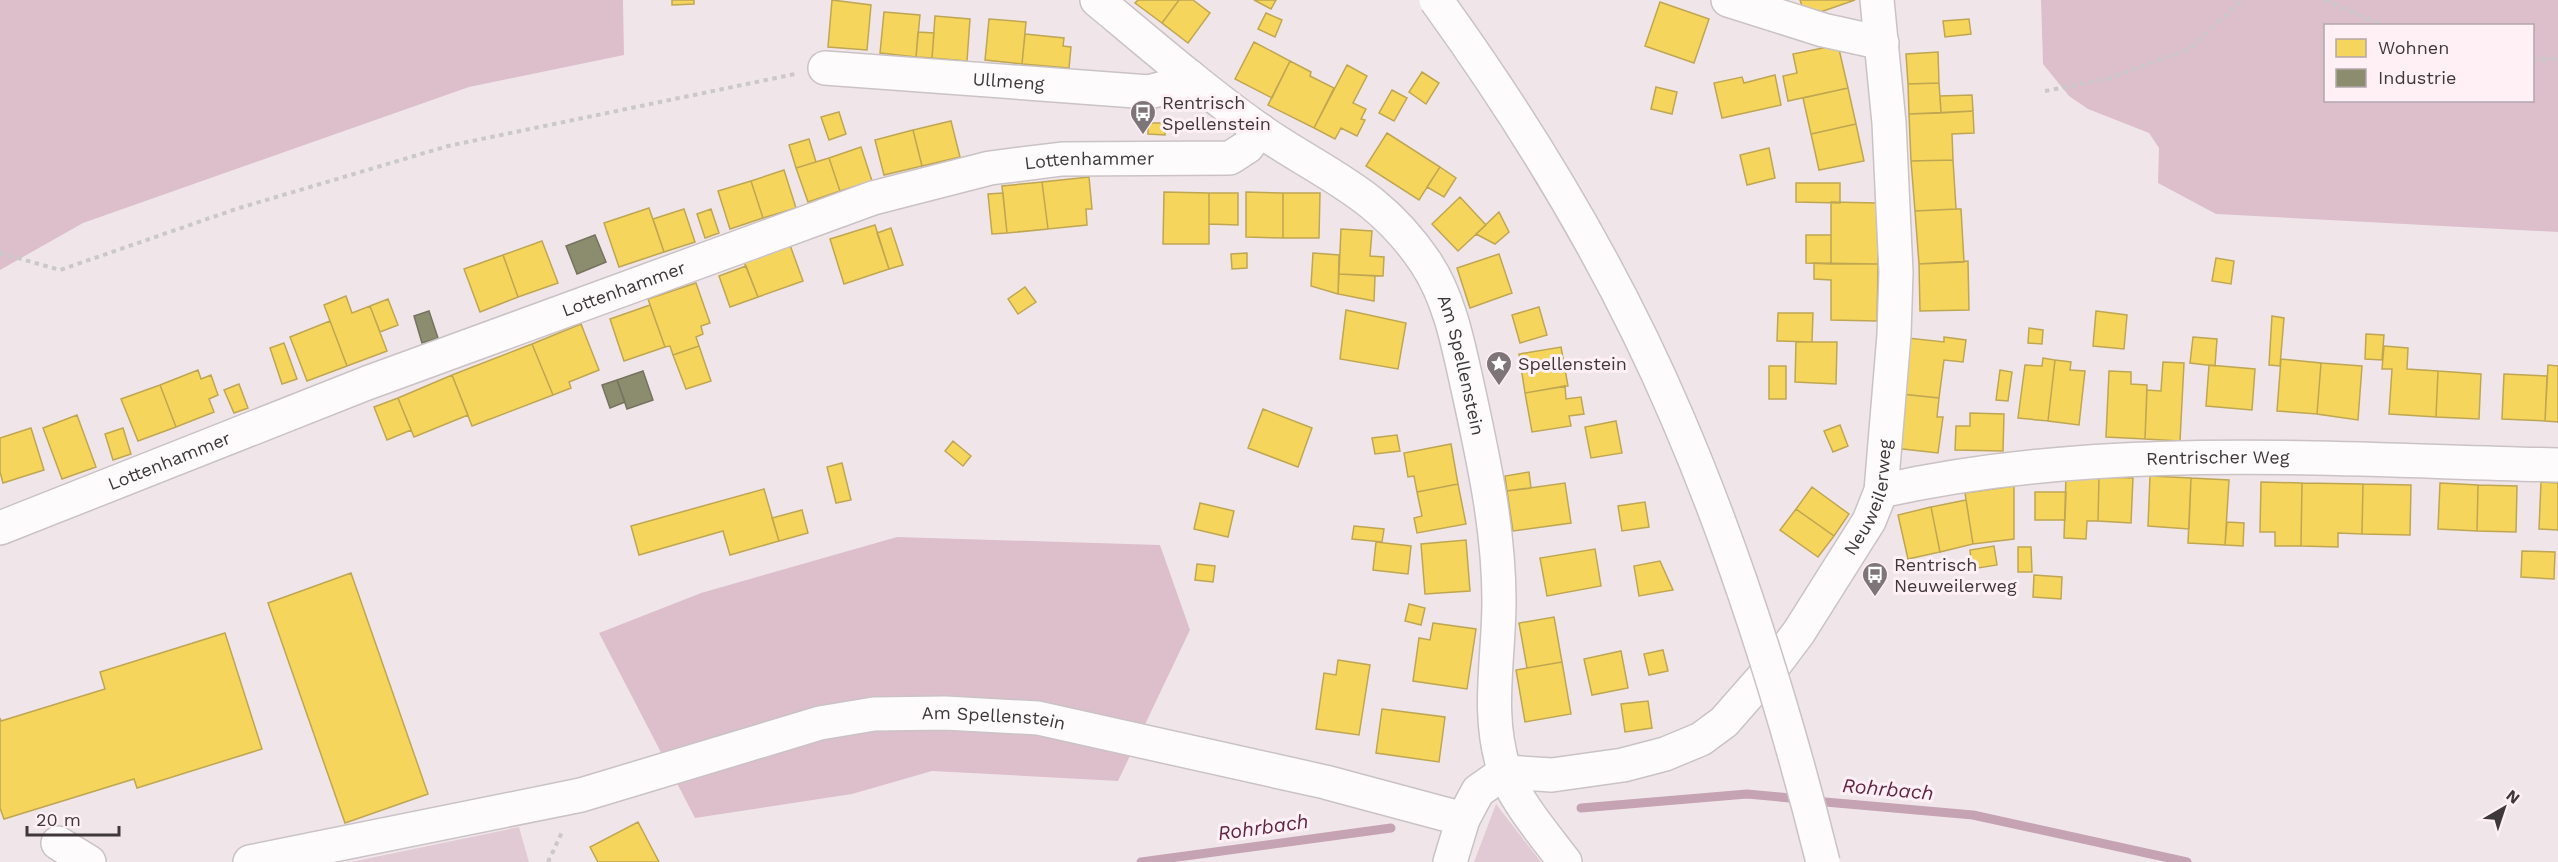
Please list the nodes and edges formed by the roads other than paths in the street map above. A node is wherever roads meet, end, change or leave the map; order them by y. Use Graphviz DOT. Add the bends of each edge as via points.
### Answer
graph roads {
  1 [pos="1097,0"];
  2 [pos="1436,0"];
  3 [pos="1728,0"];
  4 [pos="1877,0"];
  5 [pos="1882,43"];
  6 [pos="825,68"];
  7 [pos="1189,76"];
  8 [pos="1260,130"];
  9 [pos="2558,465"];
  10 [pos="1881,491"];
  11 [pos="0,528"];
  12 [pos="1505,772"];
  13 [pos="1463,819"];
  14 [pos="58,843"];
  15 [pos="89,862"];
  16 [pos="250,862"];
  17 [pos="1450,862"];
  18 [pos="1565,862"];
  19 [pos="1823,862"];
  1 -- 7 [label="street, Am Spellenstein"];
  2 -- 19 [label="street, bridge" via="1486,68 1569,202 1677,416 1751,609"];
  3 -- 5 [label="street" via="1823,30"];
  4 -- 5 [label="street, Neuweilerweg"];
  5 -- 10 [label="street, Neuweilerweg" via="1896,272"];
  6 -- 7 [label="street, Ullmeng" via="1149,92 1175,85"];
  7 -- 8 [label="street, Am Spellenstein"];
  8 -- 11 [label="street, Lottenhammer" via="1247,147 1230,158 1062,159 990,168 873,198 366,383"];
  8 -- 12 [label="street, Am Spellenstein" via="1373,202 1421,256 1444,300 1457,339 1496,532 1499,603 1493,697 1495,734"];
  9 -- 10 [label="street, Rentrischer Weg" via="2157,458 2018,466"];
  10 -- 12 [label="street, Neuweilerweg" via="1855,546 1799,632 1748,696 1708,733 1665,754 1623,765 1552,775"];
  12 -- 13 [label="street" via="1478,791"];
  12 -- 18 [label="street, Am Spellenstein" via="1535,823"];
  13 -- 16 [label="street, Am Spellenstein" via="1325,782 1038,718 874,714 820,723 581,795"];
  13 -- 17 [label="street"];
  14 -- 15 [label="street"];
}
